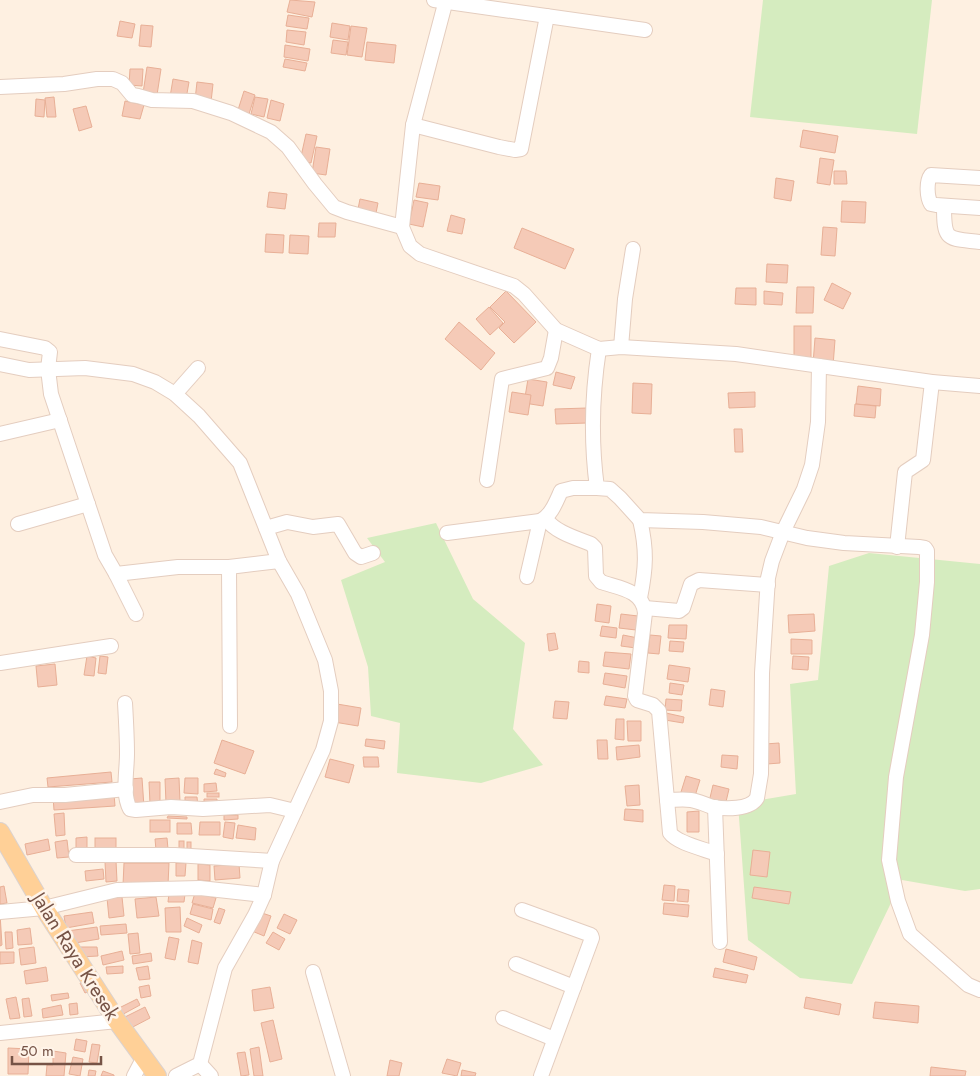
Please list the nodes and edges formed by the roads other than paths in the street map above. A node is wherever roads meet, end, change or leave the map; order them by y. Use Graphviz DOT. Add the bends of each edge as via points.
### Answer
graph roads {
  1 [pos="442,1"];
  2 [pos="547,16"];
  3 [pos="645,30"];
  4 [pos="0,87"];
  5 [pos="413,125"];
  6 [pos="980,178"];
  7 [pos="944,206"];
  8 [pos="980,208"];
  9 [pos="402,227"];
  10 [pos="980,242"];
  11 [pos="633,248"];
  12 [pos="556,330"];
  13 [pos="0,339"];
  14 [pos="621,347"];
  15 [pos="599,349"];
  16 [pos="50,363"];
  17 [pos="0,364"];
  18 [pos="819,366"];
  19 [pos="198,368"];
  20 [pos="932,382"];
  21 [pos="980,386"];
  22 [pos="176,393"];
  23 [pos="60,420"];
  24 [pos="0,434"];
  25 [pos="487,480"];
  26 [pos="597,488"];
  27 [pos="88,504"];
  28 [pos="543,520"];
  29 [pos="640,520"];
  30 [pos="18,524"];
  31 [pos="266,528"];
  32 [pos="783,532"];
  33 [pos="447,533"];
  34 [pos="897,547"];
  35 [pos="373,553"];
  36 [pos="279,561"];
  37 [pos="229,567"];
  38 [pos="116,574"];
  39 [pos="526,577"];
  40 [pos="768,585"];
  41 [pos="642,603"];
  42 [pos="136,614"];
  43 [pos="111,646"];
  44 [pos="0,663"];
  45 [pos="125,703"];
  46 [pos="230,726"];
  47 [pos="126,789"];
  48 [pos="667,800"];
  49 [pos="0,802"];
  50 [pos="715,807"];
  51 [pos="294,811"];
  52 [pos="0,832"];
  53 [pos="717,854"];
  54 [pos="76,855"];
  55 [pos="272,861"];
  56 [pos="264,895"];
  57 [pos="44,908"];
  58 [pos="522,910"];
  59 [pos="0,912"];
  60 [pos="720,942"];
  61 [pos="516,964"];
  62 [pos="313,972"];
  63 [pos="574,987"];
  64 [pos="980,990"];
  65 [pos="503,1018"];
  66 [pos="117,1021"];
  67 [pos="0,1033"];
  68 [pos="554,1039"];
  69 [pos="144,1058"];
  70 [pos="200,1064"];
  71 [pos="134,1076"];
  72 [pos="157,1076"];
  73 [pos="176,1076"];
  74 [pos="211,1076"];
  75 [pos="343,1076"];
  76 [pos="541,1076"];
  1 -- 2 [label="street"];
  1 -- 5 [label="street"];
  2 -- 3 [label="street"];
  2 -- 5 [label="street" via="521,149 499,147"];
  4 -- 9 [label="street" via="113,79 122,83 132,95 152,100 193,101 231,113 271,132 288,148 334,206"];
  5 -- 9 [label="street"];
  6 -- 7 [label="street" via="931,175 928,199 931,204"];
  7 -- 8 [label="street"];
  7 -- 10 [label="street" via="946,233 952,238"];
  9 -- 12 [label="street" via="410,246 420,254 514,286"];
  11 -- 14 [label="street" via="624,300"];
  12 -- 15 [label="street"];
  12 -- 25 [label="street" via="552,358 547,368 502,379"];
  13 -- 16 [label="street" via="45,348 49,350"];
  14 -- 15 [label="street"];
  14 -- 18 [label="street" via="736,354"];
  15 -- 26 [label="street" via="595,378"];
  16 -- 17 [label="street" via="29,370"];
  16 -- 22 [label="street" via="133,374"];
  16 -- 23 [label="street" via="50,394"];
  18 -- 20 [label="street"];
  18 -- 32 [label="street" via="818,422 812,466"];
  19 -- 22 [label="street"];
  20 -- 21 [label="street"];
  20 -- 34 [label="street" via="923,460 905,472"];
  22 -- 31 [label="street" via="240,463"];
  23 -- 24 [label="street"];
  23 -- 27 [label="street"];
  26 -- 28 [label="street" via="561,491"];
  26 -- 29 [label="street" via="610,489"];
  27 -- 30 [label="street"];
  27 -- 38 [label="street" via="105,555"];
  28 -- 33 [label="street"];
  28 -- 39 [label="street"];
  28 -- 41 [label="street" via="591,544 595,548 597,580 631,591"];
  29 -- 32 [label="street" via="703,522"];
  29 -- 41 [label="street" via="646,552"];
  31 -- 35 [label="street" via="287,522 313,527 338,524 355,553 361,557"];
  31 -- 36 [label="street"];
  32 -- 34 [label="street" via="844,543"];
  32 -- 40 [label="street" via="772,561"];
  34 -- 64 [label="street" via="925,548 927,575 922,635 896,777 889,860 898,901 910,934 968,985"];
  36 -- 37 [label="street"];
  36 -- 51 [label="street" via="298,594 325,660 330,691 331,721 323,750"];
  37 -- 38 [label="street" via="178,567"];
  37 -- 46 [label="street"];
  38 -- 42 [label="street"];
  40 -- 41 [label="street" via="699,580 690,584 683,608 679,611"];
  40 -- 50 [label="street" via="762,673 761,774 757,798 745,806"];
  41 -- 48 [label="street" via="635,696 659,711"];
  43 -- 44 [label="street"];
  45 -- 47 [label="street"];
  47 -- 49 [label="street" via="33,795"];
  47 -- 51 [label="street" via="127,802 132,809 270,805"];
  48 -- 50 [label="street" via="692,800"];
  48 -- 53 [label="street" via="672,836"];
  50 -- 53 [label="street"];
  51 -- 55 [label="street"];
  52 -- 57 [label="main road, Jalan Raya Kresek"];
  53 -- 60 [label="street"];
  54 -- 55 [label="street" via="175,855"];
  55 -- 56 [label="street"];
  56 -- 57 [label="street" via="200,888 117,890"];
  56 -- 70 [label="street" via="225,968"];
  57 -- 59 [label="street"];
  57 -- 66 [label="main road, Jalan Raya Kresek"];
  58 -- 63 [label="street" via="591,935"];
  61 -- 63 [label="street"];
  62 -- 75 [label="street"];
  63 -- 68 [label="street"];
  65 -- 68 [label="street"];
  66 -- 67 [label="street"];
  66 -- 69 [label="main road, Jalan Raya Kresek"];
  68 -- 76 [label="street"];
  69 -- 71 [label="street"];
  69 -- 72 [label="main road, Jalan Raya Kresek"];
  70 -- 73 [label="street"];
  70 -- 74 [label="street"];
}
